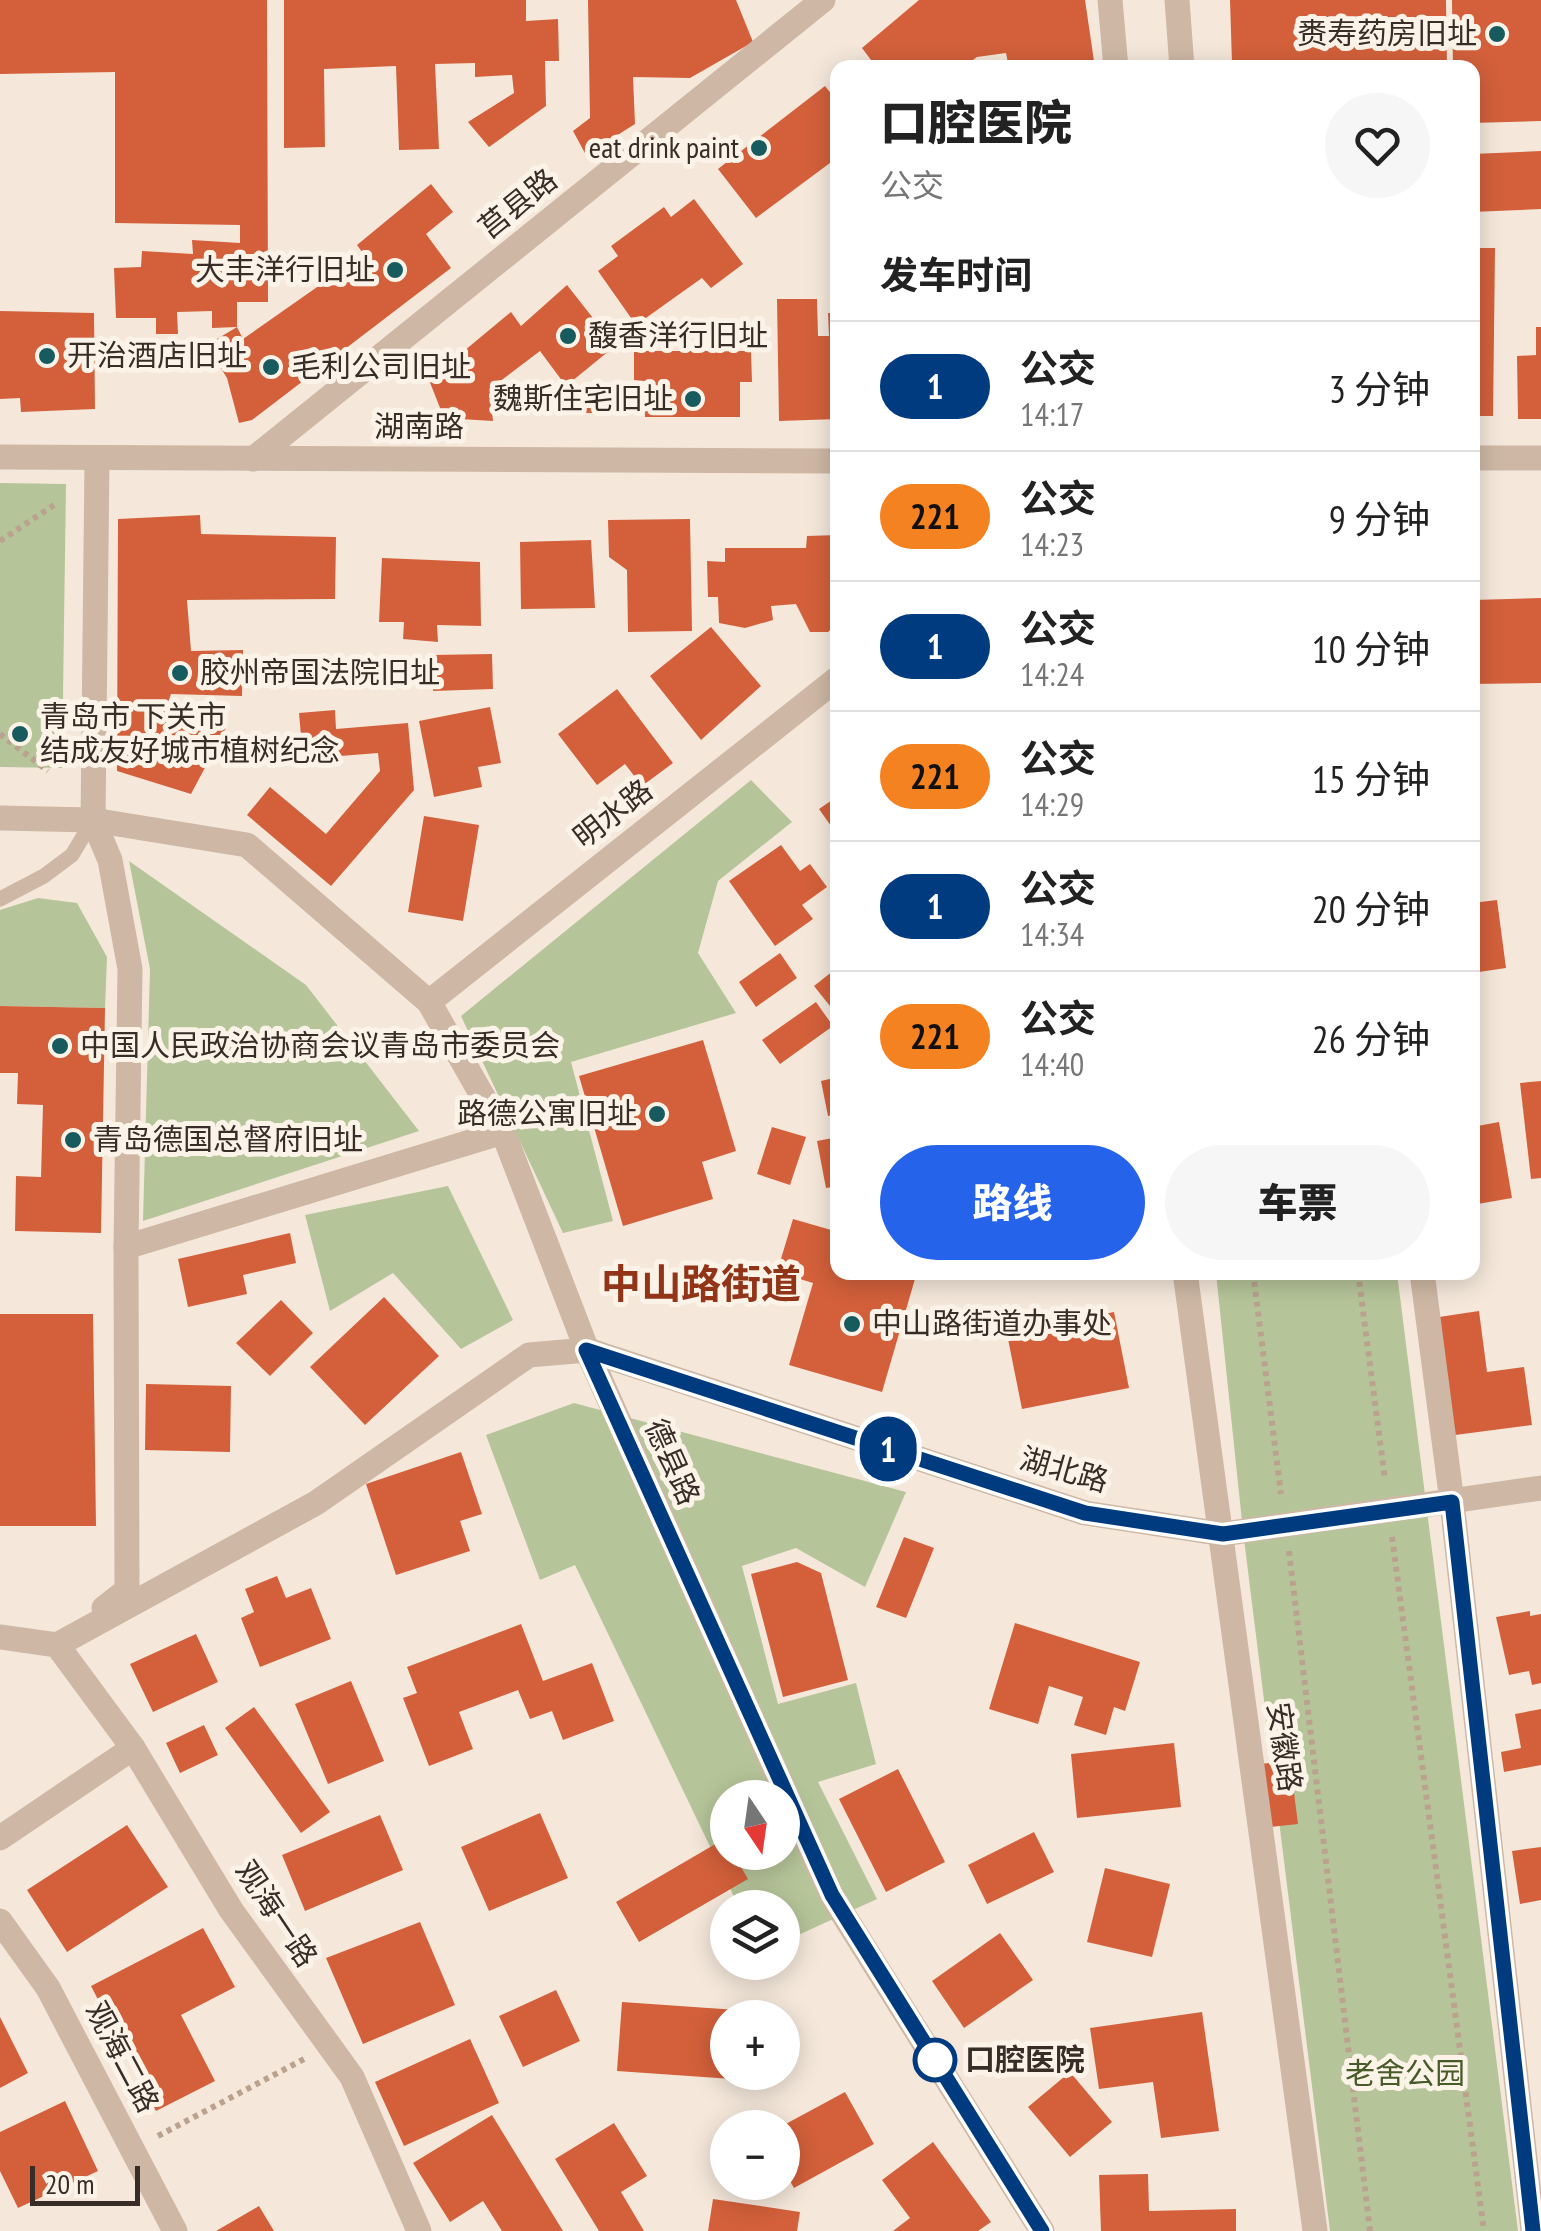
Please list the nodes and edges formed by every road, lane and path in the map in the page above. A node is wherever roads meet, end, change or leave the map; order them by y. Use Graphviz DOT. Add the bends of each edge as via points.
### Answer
graph roads {
  1 [pos="823,0"];
  2 [pos="1110,0"];
  3 [pos="1177,0"];
  4 [pos="1115,60"];
  5 [pos="1181,60"];
  6 [pos="0,457"];
  7 [pos="253,458"];
  8 [pos="1480,458"];
  9 [pos="1541,458"];
  10 [pos="97,460"];
  11 [pos="830,461"];
  12 [pos="54,505"];
  13 [pos="0,541"];
  14 [pos="830,684"];
  15 [pos="0,734"];
  16 [pos="48,771"];
  17 [pos="0,818"];
  18 [pos="93,820"];
  19 [pos="0,899"];
  20 [pos="429,1002"];
  21 [pos="503,1132"];
  22 [pos="126,1248"];
  23 [pos="1186,1280"];
  24 [pos="1254,1280"];
  25 [pos="1359,1280"];
  26 [pos="1423,1280"];
  27 [pos="586,1350"];
  28 [pos="1541,1488"];
  29 [pos="1452,1502"];
  30 [pos="1389,1511"];
  31 [pos="1286,1526"];
  32 [pos="1223,1534"];
  33 [pos="0,1637"];
  34 [pos="58,1645"];
  35 [pos="133,1748"];
  36 [pos="0,1838"];
  37 [pos="0,1921"];
  38 [pos="329,2046"];
  39 [pos="134,2149"];
  40 [pos="175,2231"];
  41 [pos="418,2231"];
  42 [pos="1042,2231"];
  43 [pos="1315,2231"];
  44 [pos="1370,2231"];
  45 [pos="1484,2231"];
  46 [pos="1532,2231"];
  1 -- 7 [label="street, 莒县路"];
  2 -- 4 [label="street"];
  3 -- 5 [label="street"];
  6 -- 10 [label="street, 湖南路"];
  7 -- 10 [label="street, 湖南路"];
  7 -- 11 [label="street, 湖南路"];
  8 -- 9 [label="street"];
  10 -- 18 [label="street"];
  12 -- 13 [label="path"];
  14 -- 20 [label="street, 明水路"];
  15 -- 16 [label="path"];
  17 -- 18 [label="street, 德县路"];
  18 -- 19 [label="lane" via="72,855"];
  18 -- 20 [label="street, 德县路" via="247,845"];
  18 -- 22 [label="street" via="110,860 130,968"];
  20 -- 21 [label="street, 德县路"];
  21 -- 22 [label="street"];
  21 -- 27 [label="street, 德县路"];
  22 -- 34 [label="street" via="127,1590"];
  23 -- 32 [label="street, 安徽路"];
  24 -- 31 [label="path"];
  25 -- 30 [label="path"];
  26 -- 29 [label="street"];
  27 -- 32 [label="street, 湖北路" via="1085,1513"];
  27 -- 34 [label="street" via="529,1355 316,1503"];
  27 -- 42 [label="street, 德县路" via="832,1895"];
  28 -- 29 [label="street, 湖北路"];
  29 -- 30 [label="street, 湖北路"];
  29 -- 46 [label="street"];
  30 -- 31 [label="street, 湖北路"];
  30 -- 45 [label="path"];
  31 -- 32 [label="street, 湖北路"];
  31 -- 44 [label="path"];
  32 -- 43 [label="street, 安徽路"];
  33 -- 34 [label="street"];
  34 -- 35 [label="street, 观海一路"];
  35 -- 36 [label="street"];
  35 -- 38 [label="street, 观海一路" via="231,1910"];
  37 -- 39 [label="street, 观海二路" via="48,1988"];
  38 -- 39 [label="path"];
  38 -- 41 [label="street, 观海一路" via="352,2077"];
  39 -- 40 [label="street, 观海二路"];
}
